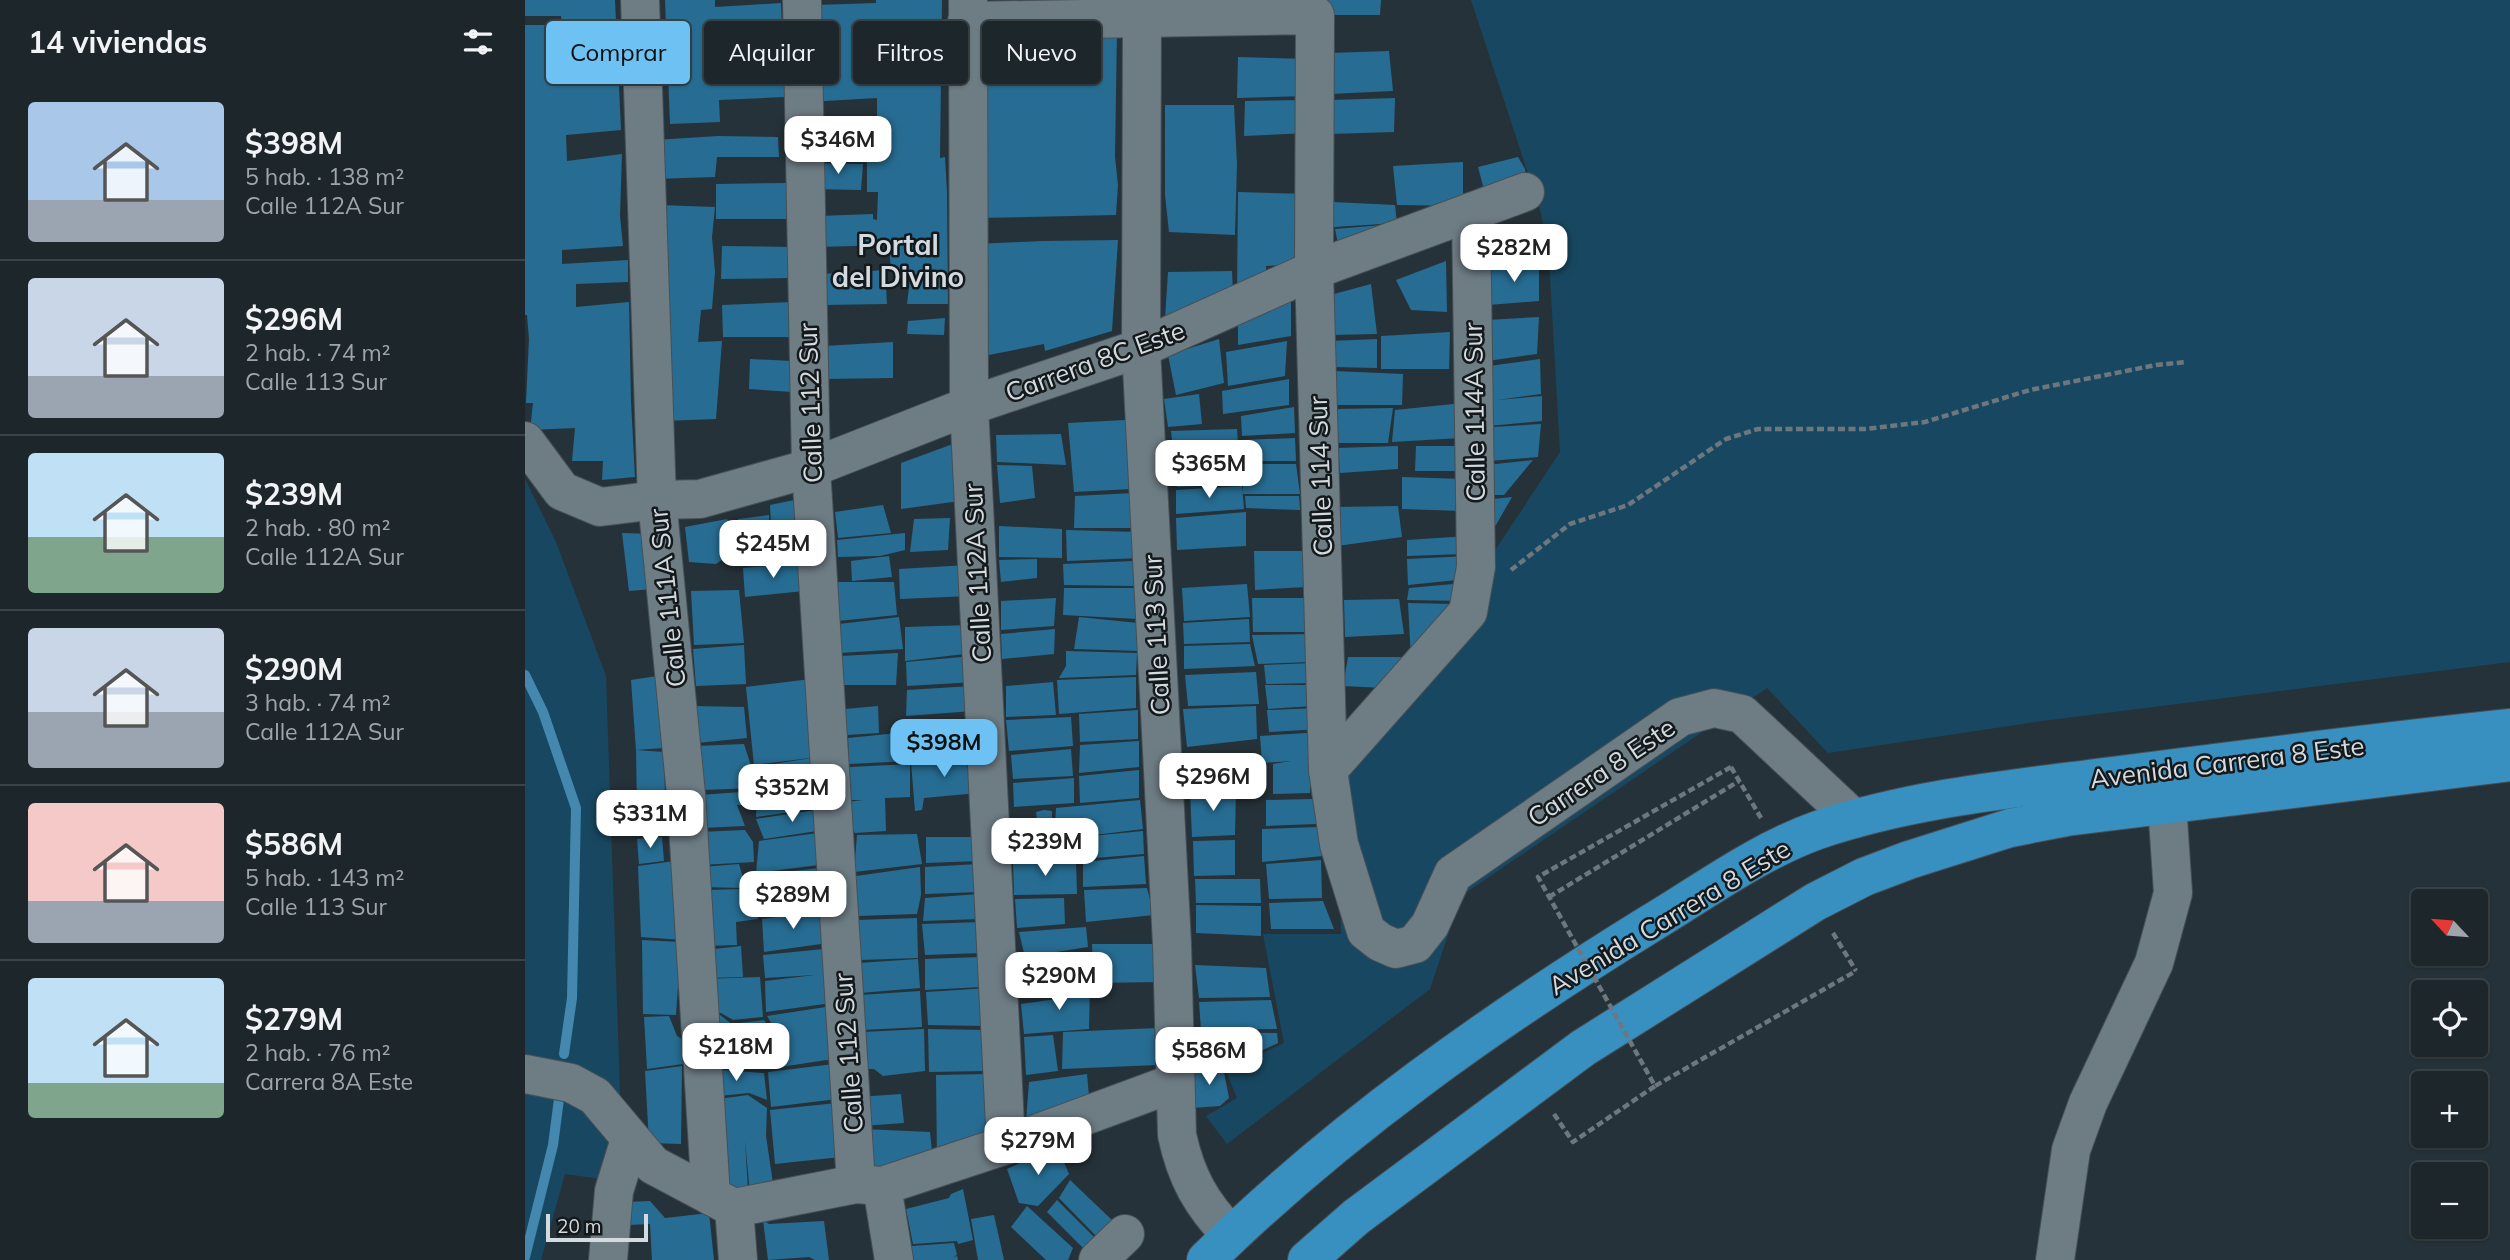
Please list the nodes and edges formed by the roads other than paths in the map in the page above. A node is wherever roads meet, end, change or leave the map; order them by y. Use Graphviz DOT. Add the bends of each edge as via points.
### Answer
graph roads {
  1 [pos="640,0"];
  2 [pos="802,0"];
  3 [pos="967,11"];
  4 [pos="1142,19"];
  5 [pos="1525,192"];
  6 [pos="1471,212"];
  7 [pos="1314,270"];
  8 [pos="1141,348"];
  9 [pos="969,406"];
  10 [pos="525,440"];
  11 [pos="811,468"];
  12 [pos="657,500"];
  13 [pos="2510,727"];
  14 [pos="2510,762"];
  15 [pos="1328,770"];
  16 [pos="2167,804"];
  17 [pos="1854,819"];
  18 [pos="1366,931"];
  19 [pos="525,1074"];
  20 [pos="1174,1083"];
  21 [pos="630,1139"];
  22 [pos="1006,1145"];
  23 [pos="869,1185"];
  24 [pos="722,1202"];
  25 [pos="1219,1247"];
  26 [pos="608,1260"];
  27 [pos="738,1260"];
  28 [pos="894,1260"];
  29 [pos="1307,1260"];
  30 [pos="2055,1260"];
  1 -- 12 [label="street, Calle 111A Sur"];
  2 -- 11 [label="street, Calle 112 Sur"];
  3 -- 4 [label="street"];
  3 -- 9 [label="street, Calle 112A Sur"];
  4 -- 7 [label="street, Calle 114 Sur" via="1315,15"];
  4 -- 8 [label="street, Calle 113 Sur"];
  5 -- 6 [label="street, Carrera 8C Este"];
  6 -- 7 [label="street, Carrera 8C Este"];
  6 -- 15 [label="street, Calle 114A Sur" via="1476,567 1468,612"];
  7 -- 8 [label="street, Carrera 8C Este"];
  7 -- 15 [label="street, Calle 114 Sur"];
  8 -- 9 [label="street, Carrera 8C Este"];
  8 -- 20 [label="street, Calle 113 Sur" via="1172,944"];
  9 -- 11 [label="street, Carrera 8C Este"];
  9 -- 22 [label="street, Calle 112A Sur"];
  10 -- 12 [label="street, Carrera 8C Este" via="562,491 600,507"];
  11 -- 12 [label="street, Carrera 8C Este" via="700,499"];
  11 -- 23 [label="street, Calle 112 Sur"];
  12 -- 24 [label="street, Calle 111A Sur"];
  13 -- 17 [label="highway, Avenida Carrera 8 Este" via="1981,793"];
  14 -- 16 [label="highway, Avenida Carrera 8 Este"];
  15 -- 18 [label="street, Calle 114 Sur" via="1339,844"];
  16 -- 29 [label="highway, Avenida Carrera 8 Este" via="2010,828 1864,877 1815,902 1583,1048 1356,1217"];
  16 -- 30 [label="street" via="2173,893 2154,963 2088,1103 2071,1150"];
  17 -- 18 [label="street, Carrera 8 Este" via="1742,714 1714,708 1680,717 1453,874 1430,925 1415,944 1396,949"];
  17 -- 25 [label="highway, Avenida Carrera 8 Este" via="1779,847 1632,935 1495,1025 1332,1147"];
  19 -- 21 [label="street" via="571,1083 595,1096"];
  20 -- 22 [label="street"];
  20 -- 25 [label="street, Calle 113 Sur" via="1183,1164 1214,1217"];
  21 -- 24 [label="street" via="653,1165"];
  21 -- 26 [label="street" via="614,1191"];
  22 -- 23 [label="street"];
  23 -- 24 [label="street"];
  23 -- 28 [label="street, Calle 112 Sur"];
  24 -- 27 [label="street, Calle 111A Sur"];
}
